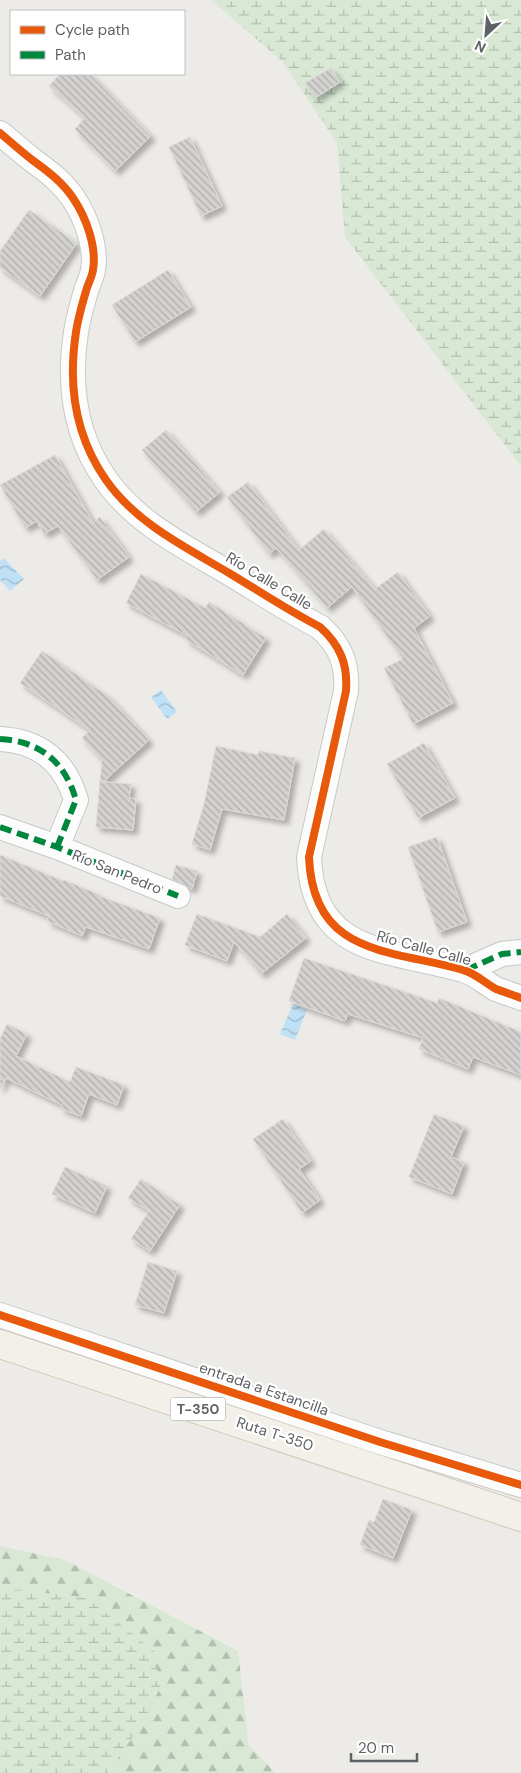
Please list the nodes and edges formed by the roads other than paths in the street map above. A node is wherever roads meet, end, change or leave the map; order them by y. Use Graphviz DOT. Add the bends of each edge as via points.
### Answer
graph roads {
  1 [pos="0,133"];
  2 [pos="0,739"];
  3 [pos="0,827"];
  4 [pos="57,847"];
  5 [pos="178,896"];
  6 [pos="521,952"];
  7 [pos="466,970"];
  8 [pos="521,998"];
  9 [pos="0,1315"];
  10 [pos="0,1344"];
  11 [pos="521,1486"];
  12 [pos="521,1517"];
  1 -- 7 [label="street, Río Calle Calle" via="63,185 83,215 89,233 93,270 77,330 73,395 85,442 105,480 150,525 320,627 337,645 343,657 346,691 309,857 313,888 319,903 338,929 365,946"];
  2 -- 4 [label="street, Río San Pedro" via="26,743 39,750 51,758 67,777 76,800"];
  3 -- 4 [label="street, Río San Pedro"];
  4 -- 5 [label="street, Río San Pedro"];
  6 -- 7 [label="street, Río Calle Calle" via="502,954"];
  7 -- 8 [label="street, Río Calle Calle" via="496,989"];
  9 -- 11 [label="street, entrada a Estancilla"];
  10 -- 12 [label="main road, Ruta T-350 / T-350"];
}
